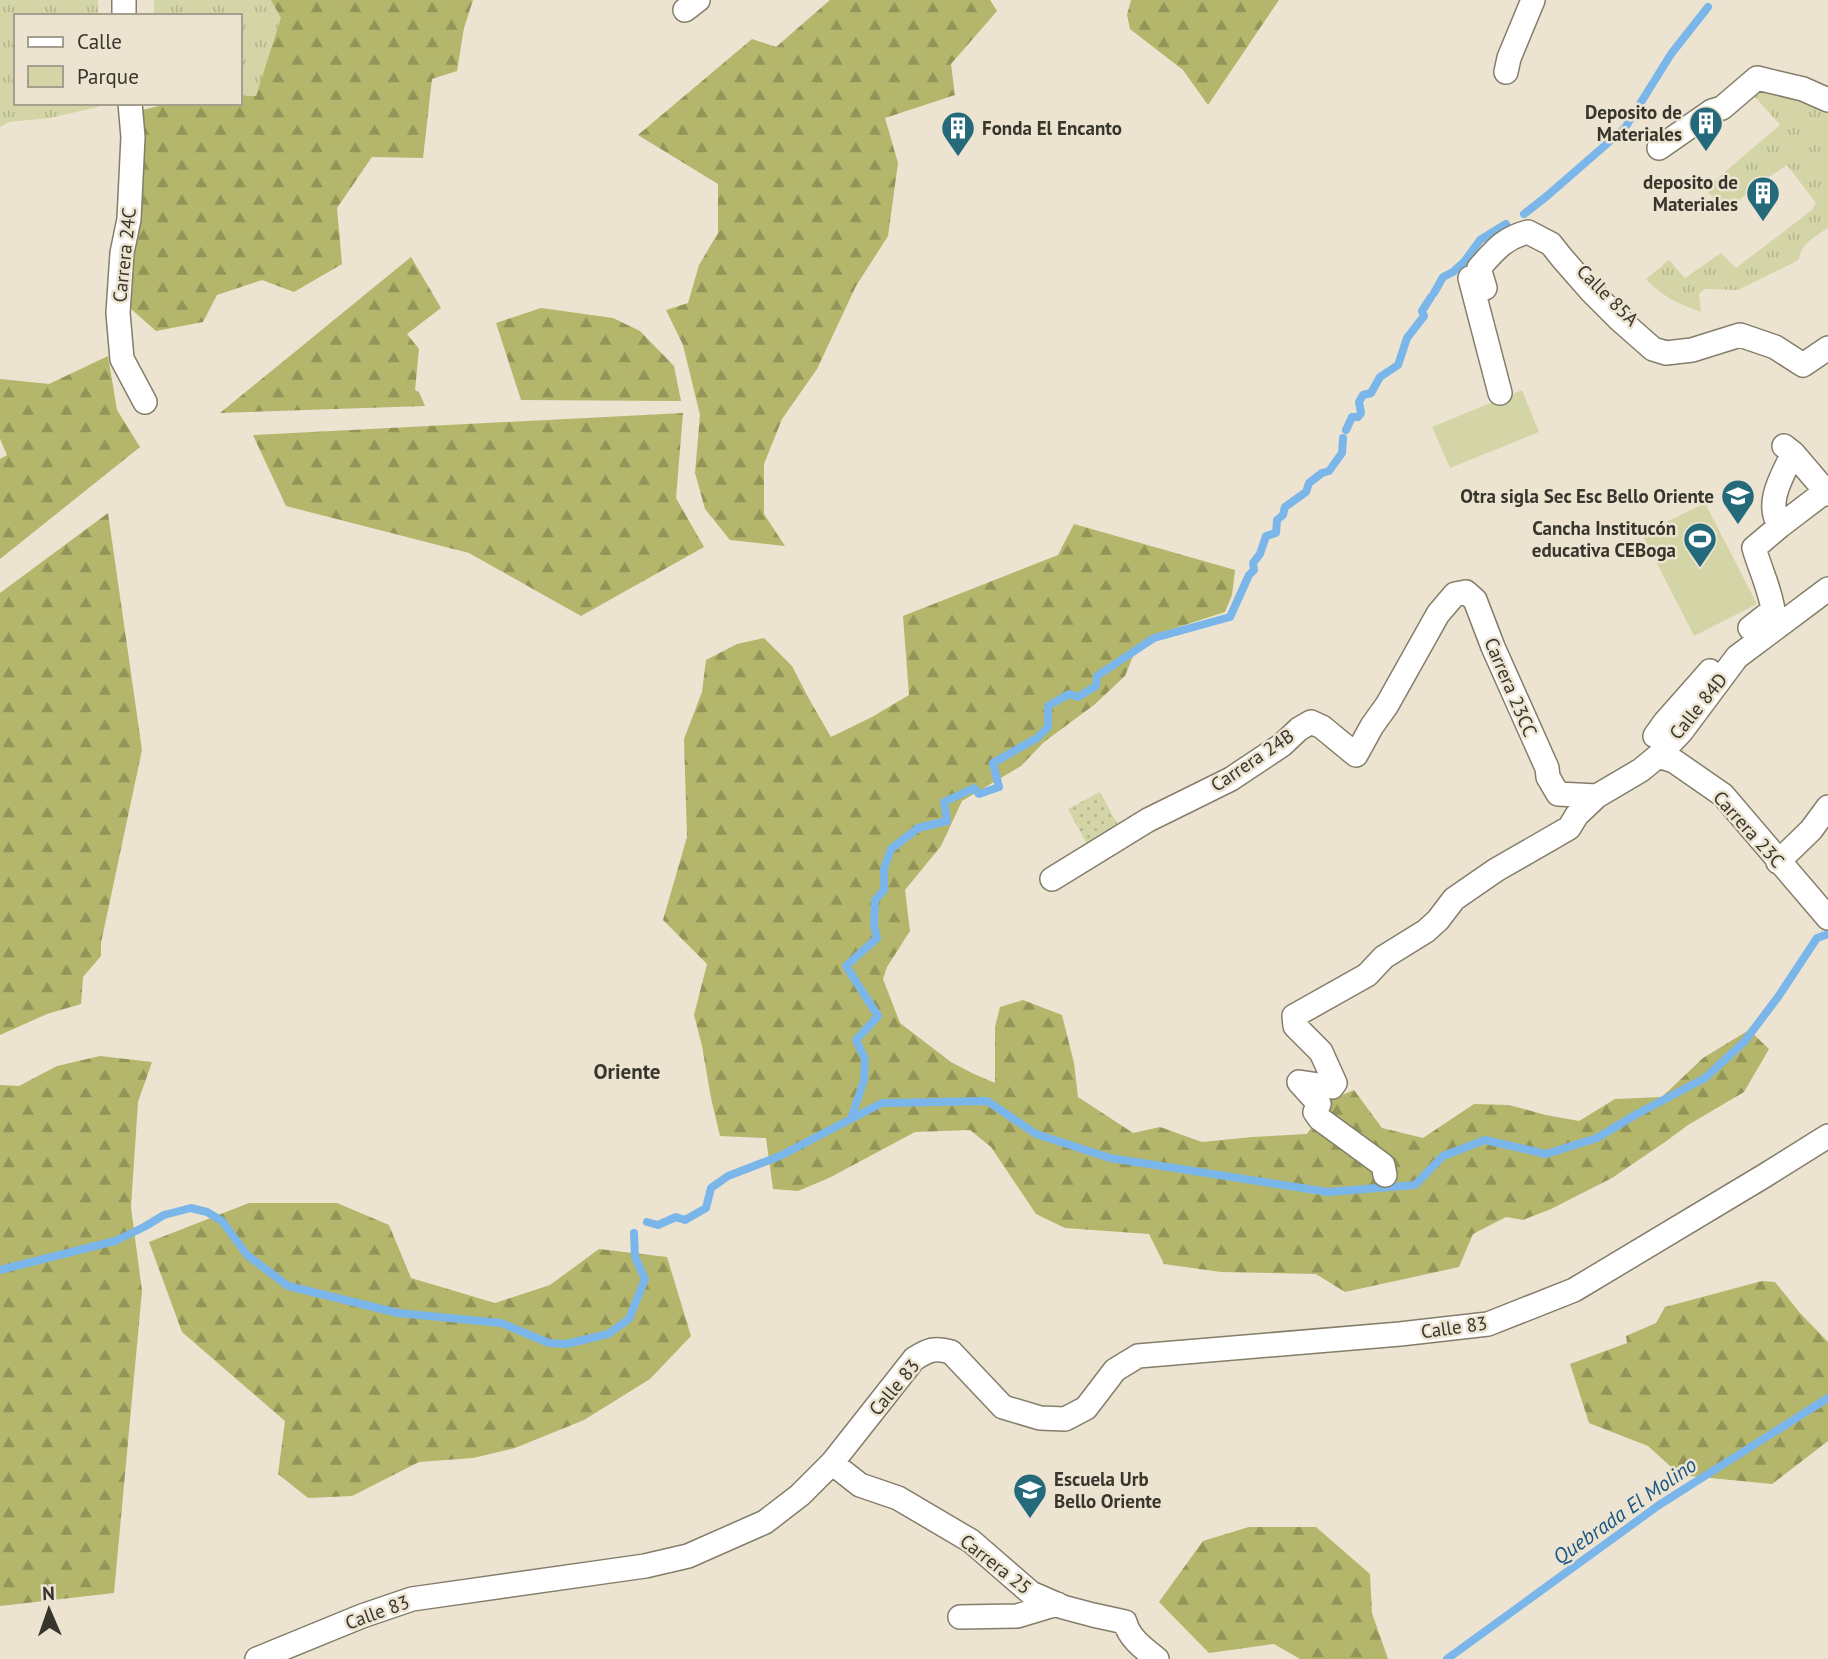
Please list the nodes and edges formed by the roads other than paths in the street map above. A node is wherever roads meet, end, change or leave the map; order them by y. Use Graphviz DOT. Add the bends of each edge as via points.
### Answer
graph roads {
  1 [pos="1533,0"];
  2 [pos="1506,72"];
  3 [pos="1795,76"];
  4 [pos="1828,92"];
  5 [pos="1828,100"];
  6 [pos="130,105"];
  7 [pos="1659,148"];
  8 [pos="1469,286"];
  9 [pos="1828,338"];
  10 [pos="1828,348"];
  11 [pos="1500,393"];
  12 [pos="145,402"];
  13 [pos="1827,493"];
  14 [pos="1780,526"];
  15 [pos="1828,589"];
  16 [pos="1455,594"];
  17 [pos="1657,746"];
  18 [pos="1597,796"];
  19 [pos="1828,807"];
  20 [pos="1778,862"];
  21 [pos="1052,879"];
  22 [pos="1828,918"];
  23 [pos="1828,1136"];
  24 [pos="1385,1175"];
  25 [pos="832,1463"];
  26 [pos="1057,1604"];
  27 [pos="960,1617"];
  28 [pos="257,1659"];
  29 [pos="1157,1659"];
  1 -- 2 [label="street"];
  3 -- 4 [label="street"];
  5 -- 7 [label="street" via="1757,78 1722,108"];
  6 -- 12 [label="street, Carrera 24C" via="129,219 118,313 122,359"];
  8 -- 9 [label="street, Calle 85A" via="1491,245 1528,223 1572,258 1622,315 1655,340 1679,346 1746,329 1793,346"];
  8 -- 10 [label="street" via="1485,288 1479,268 1513,236 1528,232 1551,244 1653,349 1666,353 1692,349 1741,335 1802,365"];
  8 -- 11 [label="street"];
  13 -- 14 [label="street"];
  13 -- 14 [label="street" via="1788,450 1774,495 1774,518"];
  14 -- 17 [label="street" via="1754,548 1773,610 1740,636"];
  15 -- 17 [label="street, Calle 84D" via="1737,657 1681,732"];
  16 -- 18 [label="street, Carrera 23CC" via="1466,592 1475,600 1558,794"];
  16 -- 21 [label="street, Carrera 24B" via="1438,614 1356,755 1311,722 1231,779 1148,820"];
  17 -- 18 [label="street, Calle 84D" via="1641,770"];
  17 -- 20 [label="street, Carrera 23C" via="1723,795"];
  18 -- 24 [label="street, Calle 84D" via="1569,828 1454,899 1426,931 1384,957 1367,975 1294,1016 1295,1026 1321,1052 1335,1083 1332,1087 1299,1082 1319,1104 1315,1112 1383,1165"];
  19 -- 20 [label="street"];
  20 -- 22 [label="street, Carrera 23C"];
  23 -- 25 [label="street, Calle 83" via="1574,1290 1488,1324 1138,1356 1115,1370 1086,1408 1065,1419 1040,1418 1003,1407 951,1352 939,1348 924,1352"];
  25 -- 26 [label="street, Carrera 25" via="860,1485 898,1498 971,1541 1031,1593"];
  25 -- 28 [label="street, Calle 83" via="765,1522 688,1556 612,1572 412,1599"];
  26 -- 27 [label="street" via="1017,1616"];
  26 -- 29 [label="street, Carrera 25" via="1125,1622 1143,1649"];
}
